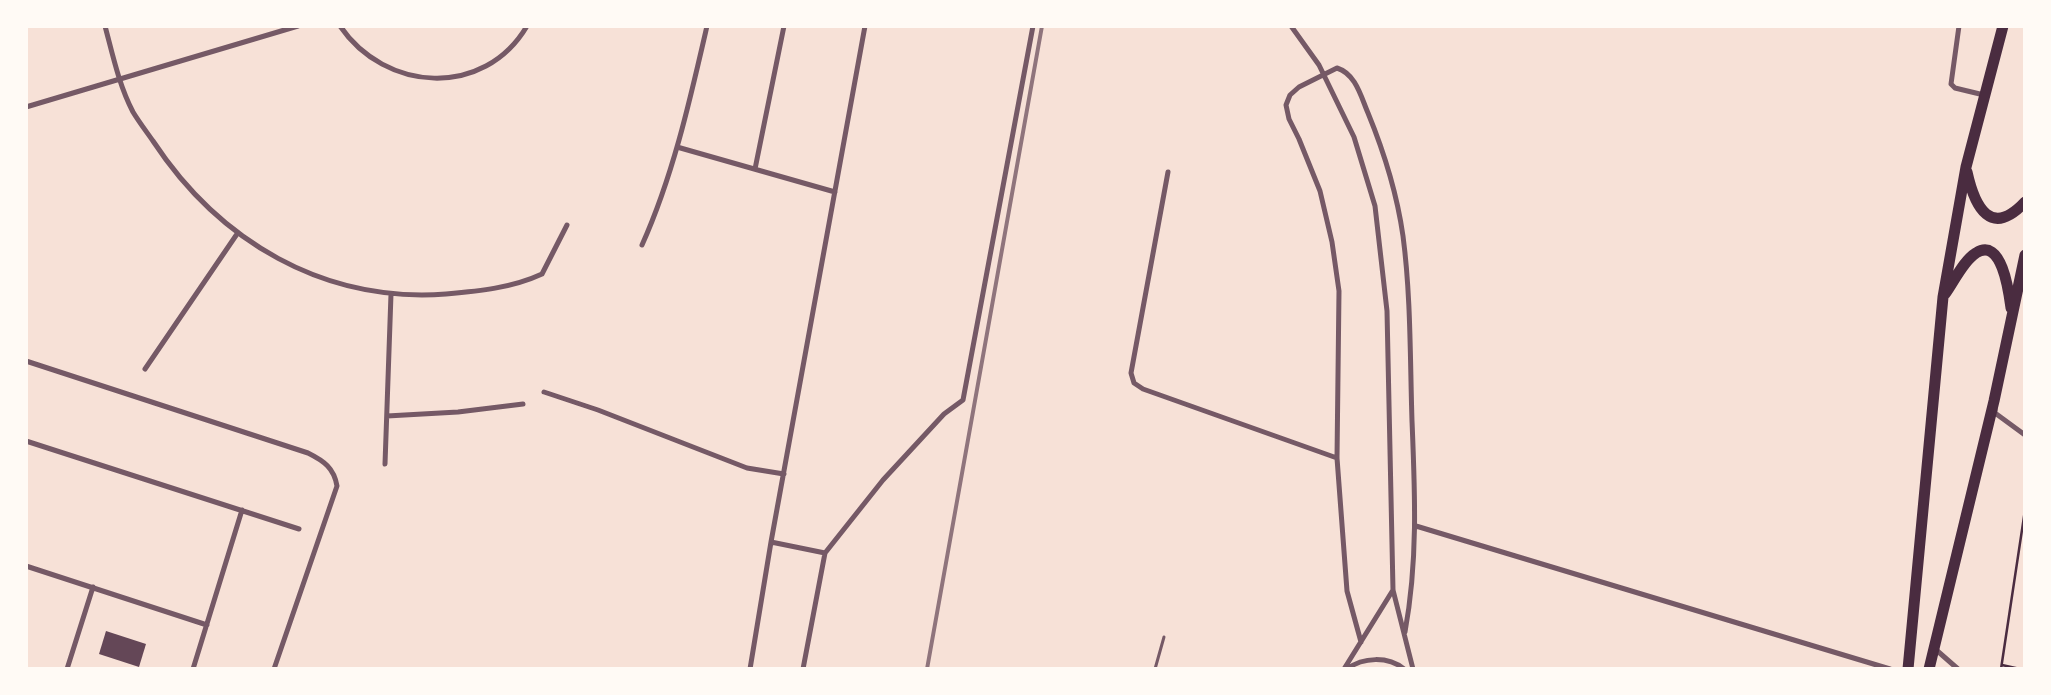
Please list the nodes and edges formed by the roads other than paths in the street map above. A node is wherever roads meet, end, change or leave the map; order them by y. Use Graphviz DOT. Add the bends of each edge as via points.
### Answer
graph roads {
  1 [pos="105,26"];
  2 [pos="298,26"];
  3 [pos="340,26"];
  4 [pos="527,26"];
  5 [pos="707,26"];
  6 [pos="784,26"];
  7 [pos="866,26"];
  8 [pos="1033,26"];
  9 [pos="1291,26"];
  10 [pos="1959,26"];
  11 [pos="2003,26"];
  12 [pos="119,79"];
  13 [pos="1984,95"];
  14 [pos="26,107"];
  15 [pos="677,147"];
  16 [pos="1966,167"];
  17 [pos="755,169"];
  18 [pos="1168,172"];
  19 [pos="835,192"];
  20 [pos="2025,202"];
  21 [pos="567,225"];
  22 [pos="237,234"];
  23 [pos="642,245"];
  24 [pos="2025,255"];
  25 [pos="391,294"];
  26 [pos="1943,297"];
  27 [pos="2012,318"];
  28 [pos="26,361"];
  29 [pos="145,368"];
  30 [pos="544,392"];
  31 [pos="1994,401"];
  32 [pos="523,404"];
  33 [pos="387,416"];
  34 [pos="2025,435"];
  35 [pos="26,441"];
  36 [pos="1337,458"];
  37 [pos="385,464"];
  38 [pos="784,474"];
  39 [pos="242,510"];
  40 [pos="1416,526"];
  41 [pos="299,528"];
  42 [pos="771,542"];
  43 [pos="825,553"];
  44 [pos="26,566"];
  45 [pos="92,587"];
  46 [pos="1393,590"];
  47 [pos="207,625"];
  48 [pos="1405,632"];
  49 [pos="1164,637"];
  50 [pos="1361,642"];
  51 [pos="1933,647"];
  52 [pos="67,669"];
  53 [pos="193,669"];
  54 [pos="274,669"];
  55 [pos="750,669"];
  56 [pos="803,669"];
  57 [pos="1156,669"];
  58 [pos="1346,669"];
  59 [pos="1404,669"];
  60 [pos="1413,669"];
  61 [pos="1890,669"];
  62 [pos="1908,669"];
  63 [pos="1929,669"];
  64 [pos="1958,669"];
  1 -- 12 [label="street"];
  2 -- 12 [label="street"];
  3 -- 4 [label="street" via="356,47 376,63 412,76 438,78 463,74 487,65 508,50"];
  5 -- 15 [label="street"];
  6 -- 17 [label="street"];
  7 -- 19 [label="street"];
  8 -- 43 [label="street" via="963,400 944,414 883,480"];
  9 -- 46 [label="street" via="1319,65 1354,137 1375,206 1387,311"];
  10 -- 13 [label="street" via="1951,84 1955,88"];
  11 -- 13 [label="highway"];
  12 -- 14 [label="street"];
  12 -- 22 [label="street" via="134,114 171,169"];
  13 -- 16 [label="highway"];
  15 -- 17 [label="street"];
  15 -- 23 [label="street" via="652,226"];
  16 -- 20 [label="highway" via="1970,185 1986,216 1997,220 2007,217"];
  16 -- 26 [label="highway"];
  17 -- 19 [label="street"];
  18 -- 36 [label="street" via="1131,373 1134,382 1143,389"];
  19 -- 38 [label="street"];
  21 -- 25 [label="street" via="542,274 534,278 484,291"];
  22 -- 25 [label="street" via="318,276"];
  22 -- 29 [label="street"];
  24 -- 27 [label="highway"];
  25 -- 33 [label="street"];
  26 -- 27 [label="highway" via="1974,254 1982,250 1992,252 1998,257 2007,282"];
  26 -- 62 [label="highway"];
  27 -- 31 [label="highway"];
  28 -- 54 [label="street" via="308,453 330,468 337,486"];
  30 -- 38 [label="street" via="747,468"];
  31 -- 34 [label="street" via="1995,413"];
  31 -- 51 [label="highway"];
  32 -- 33 [label="street"];
  33 -- 37 [label="street"];
  35 -- 39 [label="street"];
  36 -- 40 [label="street" via="1339,291 1332,242 1320,191 1288,119 1286,105 1290,95 1299,87 1337,68 1356,84 1383,149 1403,236"];
  36 -- 50 [label="street" via="1347,591"];
  38 -- 42 [label="street"];
  39 -- 41 [label="street"];
  39 -- 47 [label="street"];
  40 -- 48 [label="street" via="1413,589"];
  40 -- 61 [label="street"];
  42 -- 43 [label="street"];
  42 -- 55 [label="street"];
  43 -- 56 [label="street"];
  44 -- 45 [label="street"];
  45 -- 47 [label="street"];
  45 -- 52 [label="street"];
  46 -- 48 [label="street"];
  46 -- 50 [label="street"];
  47 -- 53 [label="street"];
  48 -- 60 [label="street"];
  49 -- 57 [label="lane"];
  50 -- 58 [label="street"];
  51 -- 63 [label="highway"];
  51 -- 64 [label="street"];
  58 -- 59 [label="street" via="1359,662 1380,660"];
}
